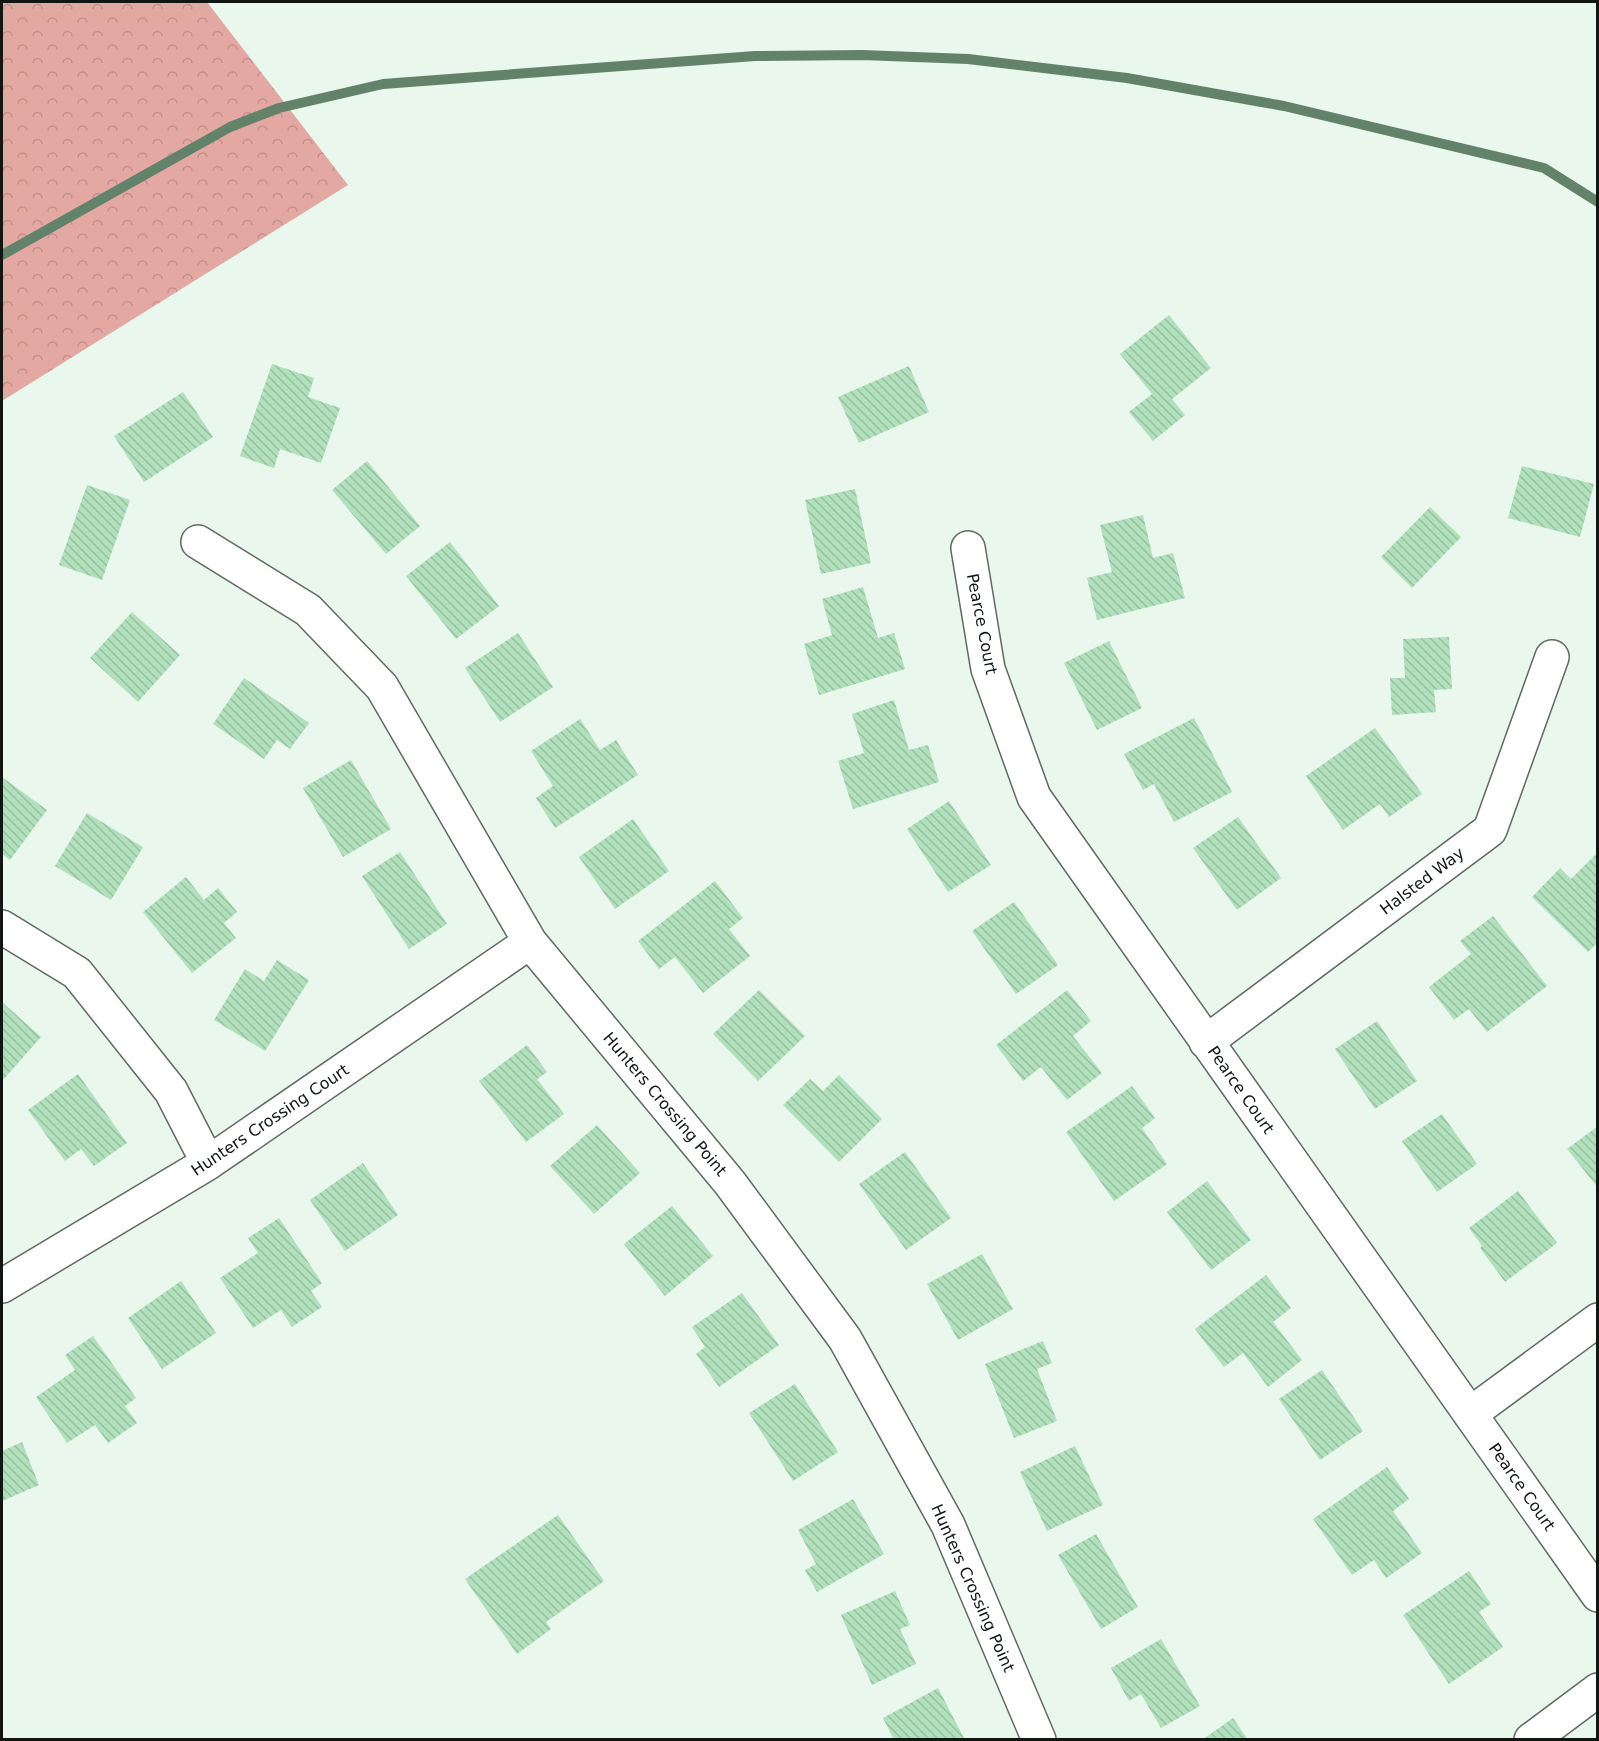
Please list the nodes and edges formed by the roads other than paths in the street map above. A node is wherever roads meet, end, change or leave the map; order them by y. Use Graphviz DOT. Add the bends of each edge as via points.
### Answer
graph roads {
  1 [pos="198,542"];
  2 [pos="968,548"];
  3 [pos="1552,657"];
  4 [pos="2,927"];
  5 [pos="530,942"];
  6 [pos="1206,1042"];
  7 [pos="208,1163"];
  8 [pos="2,1286"];
  9 [pos="1598,1320"];
  10 [pos="1470,1414"];
  11 [pos="1598,1595"];
  12 [pos="1598,1690"];
  13 [pos="1039,1740"];
  14 [pos="1531,1740"];
  1 -- 5 [label="street, Hunters Crossing Point" via="309,610 382,687"];
  2 -- 6 [label="street, Pearce Court" via="988,669 1034,797"];
  3 -- 6 [label="street, Halsted Way" via="1490,830"];
  4 -- 7 [label="street" via="77,974 171,1091"];
  5 -- 7 [label="street, Hunters Crossing Court"];
  5 -- 13 [label="street, Hunters Crossing Point" via="730,1183 845,1339 948,1525"];
  6 -- 10 [label="street, Pearce Court"];
  7 -- 8 [label="street, Hunters Crossing Court"];
  9 -- 10 [label="street"];
  10 -- 11 [label="street, Pearce Court"];
  12 -- 14 [label="street"];
}
